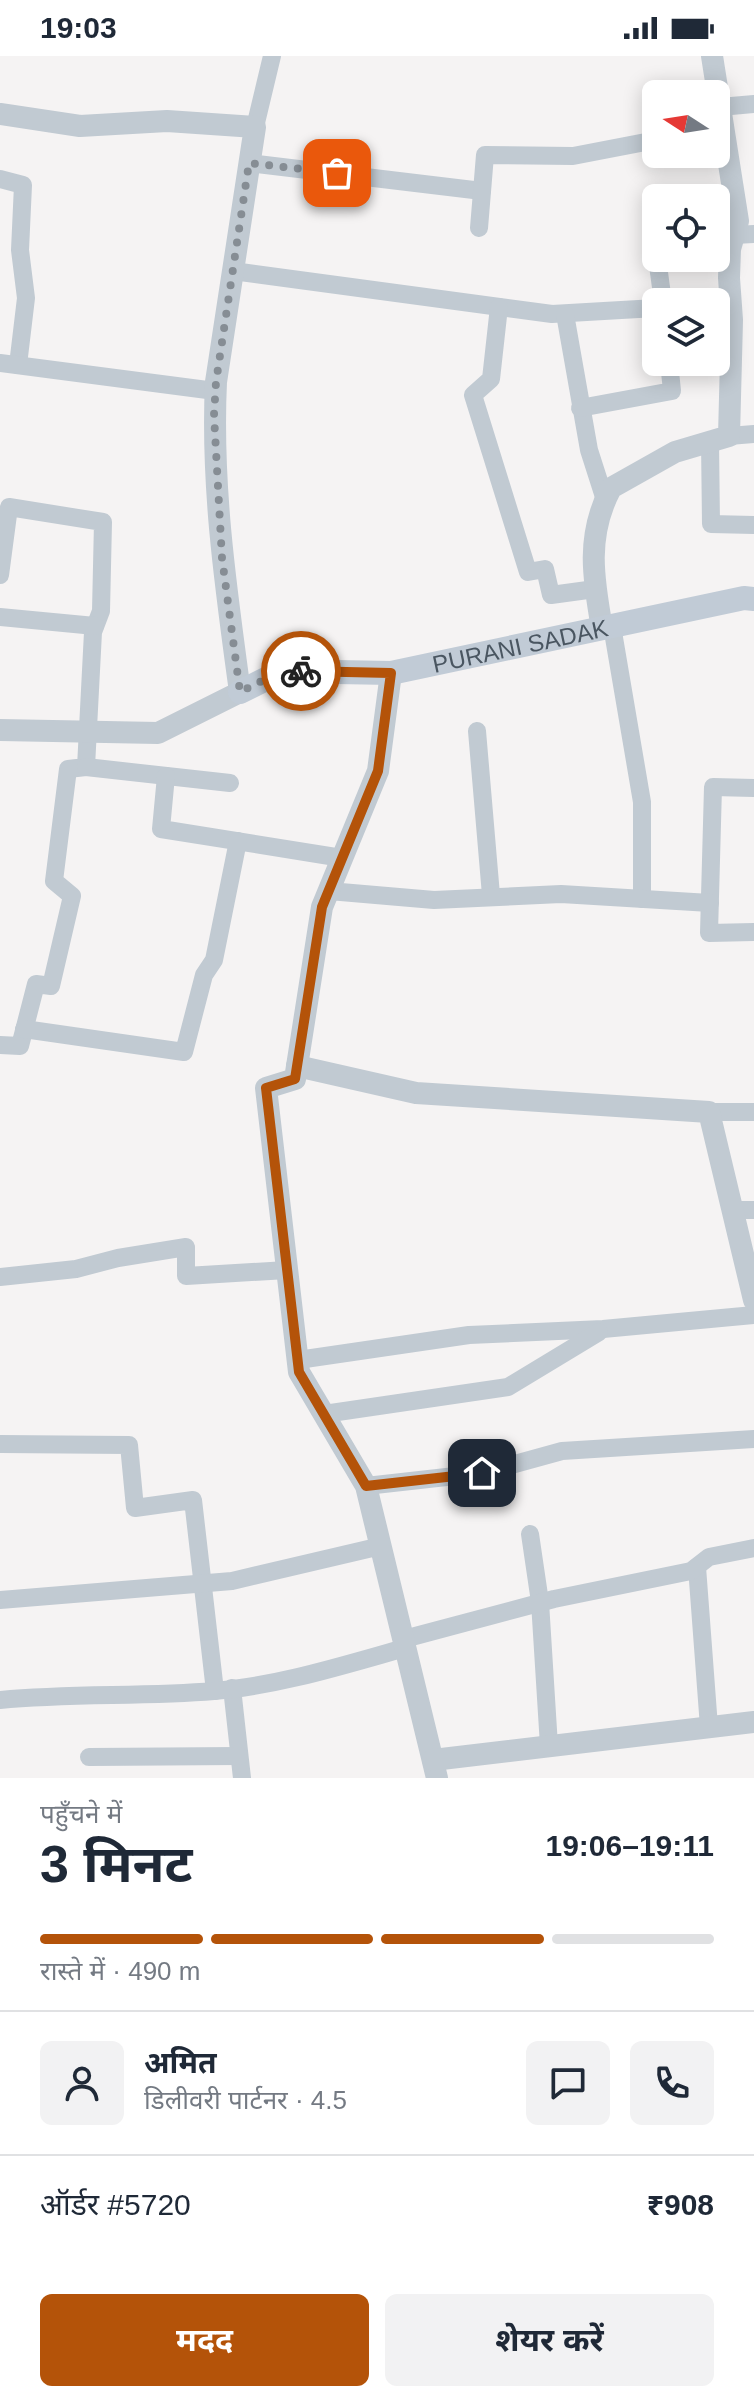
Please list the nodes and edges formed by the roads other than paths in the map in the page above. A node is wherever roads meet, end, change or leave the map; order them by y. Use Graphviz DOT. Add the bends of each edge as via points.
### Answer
graph roads {
  1 [pos="272,56"];
  2 [pos="712,56"];
  3 [pos="715,80"];
  4 [pos="754,104"];
  5 [pos="0,114"];
  6 [pos="730,114"];
  7 [pos="255,127"];
  8 [pos="642,143"];
  9 [pos="249,163"];
  10 [pos="728,168"];
  11 [pos="0,179"];
  12 [pos="482,191"];
  13 [pos="479,228"];
  14 [pos="744,234"];
  15 [pos="233,271"];
  16 [pos="730,288"];
  17 [pos="499,307"];
  18 [pos="642,309"];
  19 [pos="565,314"];
  20 [pos="9,364"];
  21 [pos="670,376"];
  22 [pos="724,376"];
  23 [pos="215,391"];
  24 [pos="580,408"];
  25 [pos="754,434"];
  26 [pos="719,439"];
  27 [pos="605,500"];
  28 [pos="754,525"];
  29 [pos="0,575"];
  30 [pos="595,589"];
  31 [pos="754,599"];
  32 [pos="0,617"];
  33 [pos="95,626"];
  34 [pos="607,627"];
  35 [pos="391,673"];
  36 [pos="240,692"];
  37 [pos="0,730"];
  38 [pos="477,731"];
  39 [pos="89,732"];
  40 [pos="86,767"];
  41 [pos="166,776"];
  42 [pos="230,783"];
  43 [pos="754,788"];
  44 [pos="238,841"];
  45 [pos="342,858"];
  46 [pos="329,891"];
  47 [pos="491,895"];
  48 [pos="642,899"];
  49 [pos="710,903"];
  50 [pos="754,932"];
  51 [pos="24,1029"];
  52 [pos="0,1045"];
  53 [pos="297,1066"];
  54 [pos="709,1112"];
  55 [pos="754,1112"];
  56 [pos="743,1210"];
  57 [pos="287,1270"];
  58 [pos="0,1277"];
  59 [pos="754,1300"];
  60 [pos="754,1315"];
  61 [pos="603,1329"];
  62 [pos="298,1360"];
  63 [pos="324,1414"];
  64 [pos="754,1439"];
  65 [pos="0,1444"];
  66 [pos="366,1486"];
  67 [pos="530,1534"];
  68 [pos="381,1546"];
  69 [pos="754,1548"];
  70 [pos="697,1567"];
  71 [pos="201,1583"];
  72 [pos="0,1600"];
  73 [pos="540,1602"];
  74 [pos="404,1643"];
  75 [pos="224,1690"];
  76 [pos="0,1700"];
  77 [pos="754,1722"];
  78 [pos="709,1727"];
  79 [pos="549,1746"];
  80 [pos="239,1756"];
  81 [pos="89,1757"];
  82 [pos="435,1769"];
  83 [pos="242,1778"];
  1 -- 7 [label="street"];
  2 -- 3 [label="street"];
  4 -- 6 [label="street"];
  5 -- 7 [label="street" via="80,126 167,121"];
  7 -- 9 [label="street"];
  8 -- 12 [label="street" via="573,156 485,155"];
  9 -- 12 [label="street"];
  9 -- 15 [label="street"];
  10 -- 14 [label="street"];
  11 -- 20 [label="street" via="23,185 20,250 26,298"];
  12 -- 13 [label="street"];
  14 -- 16 [label="street" via="730,249"];
  15 -- 17 [label="street"];
  15 -- 23 [label="street"];
  17 -- 19 [label="street"];
  17 -- 30 [label="street" via="491,379 473,395 528,572 545,569 551,595"];
  18 -- 19 [label="street"];
  19 -- 24 [label="street"];
  20 -- 23 [label="street"];
  21 -- 24 [label="street" via="672,391"];
  22 -- 26 [label="street"];
  23 -- 36 [label="street" via="222,558"];
  24 -- 27 [label="street"];
  25 -- 26 [label="street"];
  26 -- 27 [label="street" via="643,468 611,488"];
  26 -- 28 [label="street" via="711,524"];
  27 -- 30 [label="street" via="591,556"];
  29 -- 33 [label="street" via="9,507 103,522 101,611"];
  30 -- 34 [label="street"];
  31 -- 34 [label="main road, PURANI SADAK"];
  32 -- 33 [label="street"];
  33 -- 39 [label="street"];
  34 -- 35 [label="main road, PURANI SADAK"];
  34 -- 48 [label="street" via="642,802"];
  35 -- 36 [label="main road, PURANI SADAK" via="282,671"];
  35 -- 45 [label="street" via="378,771"];
  36 -- 39 [label="street" via="158,733"];
  37 -- 39 [label="street"];
  38 -- 47 [label="street"];
  39 -- 40 [label="street"];
  40 -- 41 [label="street"];
  40 -- 51 [label="street" via="68,769 54,881 72,896 51,986 36,984"];
  41 -- 42 [label="street"];
  41 -- 44 [label="street" via="161,829"];
  43 -- 49 [label="street" via="713,787"];
  44 -- 45 [label="street"];
  44 -- 51 [label="street" via="214,960 204,975 184,1052"];
  45 -- 46 [label="street"];
  46 -- 47 [label="street" via="434,900"];
  46 -- 53 [label="street" via="322,907"];
  47 -- 48 [label="street"];
  48 -- 49 [label="street"];
  49 -- 50 [label="street" via="709,933"];
  51 -- 52 [label="street" via="20,1046"];
  53 -- 54 [label="street" via="416,1093"];
  53 -- 57 [label="street" via="295,1079 266,1088"];
  54 -- 55 [label="street"];
  54 -- 56 [label="street"];
  56 -- 59 [label="street"];
  57 -- 58 [label="street" via="186,1276 186,1247 76,1269"];
  57 -- 62 [label="street"];
  60 -- 61 [label="street"];
  61 -- 62 [label="street" via="469,1335"];
  61 -- 63 [label="street" via="508,1387"];
  62 -- 63 [label="street" via="299,1372"];
  63 -- 66 [label="street"];
  64 -- 66 [label="street" via="562,1451 482,1473"];
  65 -- 71 [label="street" via="129,1445 135,1508 193,1500"];
  66 -- 68 [label="street"];
  67 -- 73 [label="street"];
  68 -- 71 [label="street" via="232,1581"];
  68 -- 74 [label="street"];
  69 -- 70 [label="street" via="709,1557"];
  70 -- 73 [label="street"];
  70 -- 78 [label="street"];
  71 -- 72 [label="street"];
  71 -- 75 [label="street"];
  73 -- 74 [label="street"];
  73 -- 79 [label="street"];
  74 -- 75 [label="street"];
  74 -- 82 [label="street"];
  75 -- 76 [label="street"];
  75 -- 80 [label="street"];
  77 -- 78 [label="street"];
  78 -- 79 [label="street"];
  79 -- 82 [label="street"];
  80 -- 81 [label="street"];
  80 -- 83 [label="street"];
}
